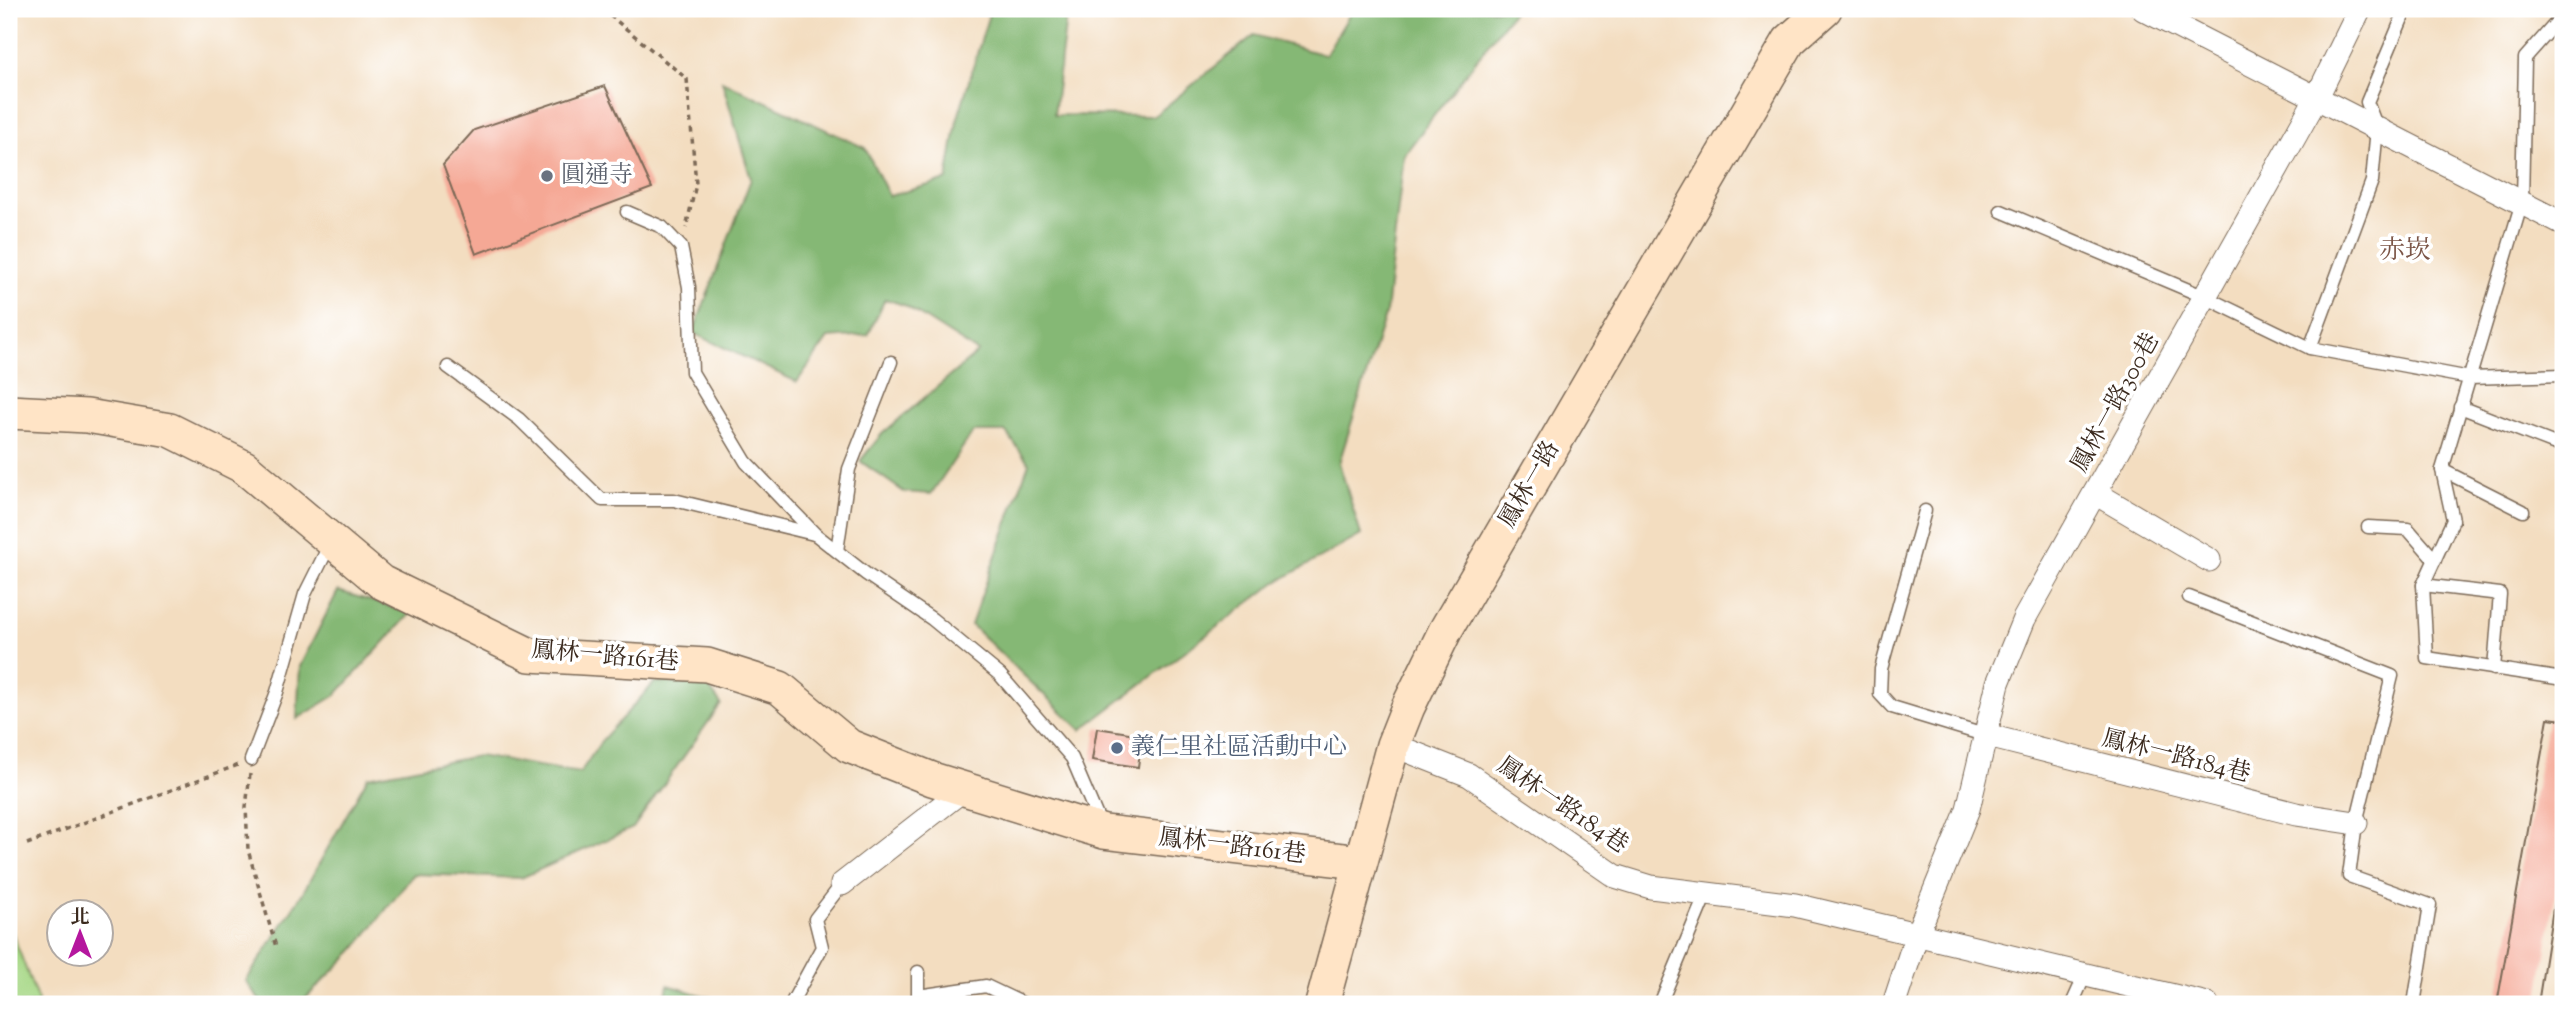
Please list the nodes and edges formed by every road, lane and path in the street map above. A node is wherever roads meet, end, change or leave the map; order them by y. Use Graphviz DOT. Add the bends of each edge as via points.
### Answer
graph roads {
  1 [pos="602,9"];
  2 [pos="1825,9"];
  3 [pos="2143,9"];
  4 [pos="2361,9"];
  5 [pos="2406,9"];
  6 [pos="2563,15"];
  7 [pos="2317,97"];
  8 [pos="2377,128"];
  9 [pos="2522,202"];
  10 [pos="2001,211"];
  11 [pos="627,212"];
  12 [pos="2563,223"];
  13 [pos="681,247"];
  14 [pos="2205,298"];
  15 [pos="2310,348"];
  16 [pos="891,362"];
  17 [pos="448,367"];
  18 [pos="2563,375"];
  19 [pos="2470,378"];
  20 [pos="2460,407"];
  21 [pos="9,412"];
  22 [pos="2563,447"];
  23 [pos="2442,471"];
  24 [pos="2095,493"];
  25 [pos="1925,511"];
  26 [pos="2523,511"];
  27 [pos="2368,527"];
  28 [pos="815,534"];
  29 [pos="331,541"];
  30 [pos="837,551"];
  31 [pos="2209,560"];
  32 [pos="2435,560"];
  33 [pos="2423,585"];
  34 [pos="2189,597"];
  35 [pos="2494,669"];
  36 [pos="2563,679"];
  37 [pos="1984,735"];
  38 [pos="1392,745"];
  39 [pos="251,760"];
  40 [pos="964,789"];
  41 [pos="2356,823"];
  42 [pos="1104,832"];
  43 [pos="27,844"];
  44 [pos="1360,862"];
  45 [pos="842,884"];
  46 [pos="1706,894"];
  47 [pos="1917,934"];
  48 [pos="276,947"];
  49 [pos="918,972"];
  50 [pos="2084,975"];
  51 [pos="918,1000"];
  52 [pos="791,1004"];
  53 [pos="1024,1004"];
  54 [pos="1323,1004"];
  55 [pos="1660,1004"];
  56 [pos="1894,1004"];
  57 [pos="2072,1004"];
  58 [pos="2207,1004"];
  59 [pos="2414,1004"];
  1 -- 13 [label="path" via="687,79 696,184"];
  2 -- 38 [label="street, 鳳林一路" via="1789,41 1445,631"];
  3 -- 7 [label="street"];
  4 -- 7 [label="street, 鳳林一路300巷"];
  5 -- 8 [label="lane" via="2367,102"];
  6 -- 9 [label="lane" via="2525,58"];
  7 -- 8 [label="street"];
  7 -- 14 [label="street, 鳳林一路300巷"];
  8 -- 9 [label="street"];
  8 -- 15 [label="lane" via="2372,181"];
  9 -- 12 [label="street"];
  9 -- 19 [label="lane"];
  10 -- 14 [label="lane"];
  11 -- 13 [label="lane" via="662,227"];
  13 -- 28 [label="lane" via="689,287 692,372 746,462"];
  14 -- 15 [label="lane"];
  14 -- 24 [label="street, 鳳林一路300巷"];
  15 -- 19 [label="lane"];
  16 -- 30 [label="lane" via="849,469"];
  17 -- 28 [label="lane" via="519,419 601,500 674,500"];
  18 -- 19 [label="lane"];
  19 -- 20 [label="lane"];
  20 -- 22 [label="lane"];
  20 -- 23 [label="lane"];
  21 -- 29 [label="street, 鳳林一路161巷" via="87,416 170,430 244,467"];
  23 -- 26 [label="lane"];
  23 -- 32 [label="lane" via="2453,520"];
  24 -- 31 [label="street, 鳳林一路300巷"];
  24 -- 37 [label="street" via="2024,619 1998,683"];
  25 -- 37 [label="lane, 鳳林一路184巷" via="1881,669 1880,694 1892,707"];
  27 -- 32 [label="lane" via="2408,529"];
  28 -- 30 [label="lane"];
  29 -- 39 [label="lane" via="305,594 277,692"];
  29 -- 40 [label="street, 鳳林一路161巷" via="381,582 530,655 707,665 780,688 849,746"];
  30 -- 42 [label="lane" via="1000,675 1072,758"];
  32 -- 33 [label="lane"];
  33 -- 35 [label="lane" via="2427,658"];
  33 -- 35 [label="lane" via="2500,594"];
  34 -- 41 [label="lane" via="2392,676"];
  35 -- 36 [label="lane"];
  37 -- 41 [label="street, 鳳林一路184巷" via="2296,814"];
  37 -- 47 [label="street" via="1968,808"];
  38 -- 44 [label="street, 鳳林一路"];
  38 -- 46 [label="street, 鳳林一路184巷" via="1468,775 1615,876 1651,887"];
  39 -- 43 [label="path"];
  39 -- 48 [label="path" via="248,850"];
  40 -- 42 [label="street, 鳳林一路161巷"];
  40 -- 45 [label="street"];
  41 -- 59 [label="lane" via="2350,876 2430,905"];
  42 -- 44 [label="street, 鳳林一路161巷"];
  44 -- 54 [label="street, 鳳林一路"];
  45 -- 52 [label="lane" via="815,919 822,947"];
  46 -- 47 [label="street, 鳳林一路184巷" via="1795,905"];
  46 -- 55 [label="lane"];
  47 -- 50 [label="street, 鳳林一路184巷"];
  47 -- 56 [label="street"];
  49 -- 51 [label="lane"];
  50 -- 57 [label="lane"];
  50 -- 58 [label="street, 鳳林一路184巷"];
  51 -- 53 [label="lane" via="986,986"];
}
